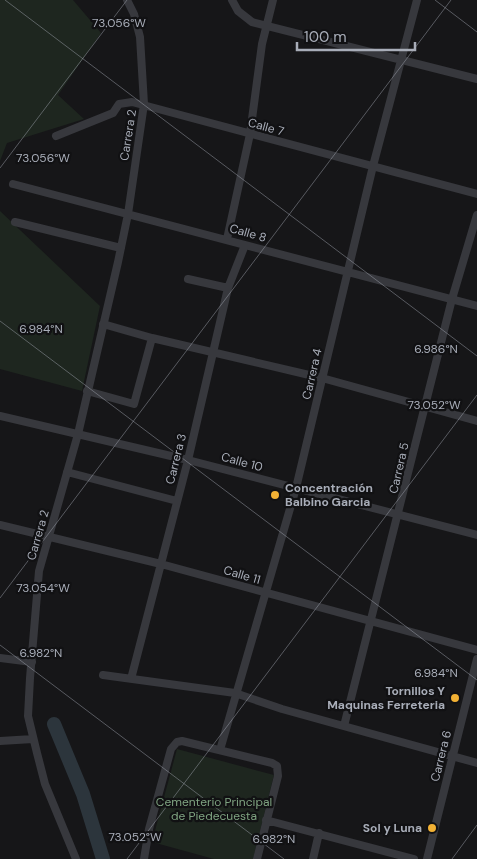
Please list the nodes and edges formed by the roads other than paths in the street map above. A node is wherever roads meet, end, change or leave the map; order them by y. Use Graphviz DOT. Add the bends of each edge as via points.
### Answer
graph roads {
  1 [pos="127,0"];
  2 [pos="232,0"];
  3 [pos="273,0"];
  4 [pos="416,0"];
  5 [pos="266,26"];
  6 [pos="401,58"];
  7 [pos="477,79"];
  8 [pos="144,104"];
  9 [pos="250,134"];
  10 [pos="56,136"];
  11 [pos="373,166"];
  12 [pos="12,184"];
  13 [pos="477,194"];
  14 [pos="128,214"];
  15 [pos="477,215"];
  16 [pos="15,222"];
  17 [pos="228,239"];
  18 [pos="245,245"];
  19 [pos="121,248"];
  20 [pos="348,270"];
  21 [pos="188,279"];
  22 [pos="228,288"];
  23 [pos="452,299"];
  24 [pos="477,306"];
  25 [pos="103,324"];
  26 [pos="152,338"];
  27 [pos="214,353"];
  28 [pos="322,378"];
  29 [pos="87,391"];
  30 [pos="425,407"];
  31 [pos="0,416"];
  32 [pos="477,421"];
  33 [pos="78,434"];
  34 [pos="188,460"];
  35 [pos="67,472"];
  36 [pos="296,488"];
  37 [pos="177,501"];
  38 [pos="399,515"];
  39 [pos="0,525"];
  40 [pos="477,535"];
  41 [pos="49,536"];
  42 [pos="160,564"];
  43 [pos="267,593"];
  44 [pos="371,623"];
  45 [pos="477,650"];
  46 [pos="0,658"];
  47 [pos="477,659"];
  48 [pos="32,662"];
  49 [pos="103,675"];
  50 [pos="130,679"];
  51 [pos="235,693"];
  52 [pos="344,726"];
  53 [pos="33,739"];
  54 [pos="0,741"];
  55 [pos="220,750"];
  56 [pos="452,757"];
  57 [pos="477,763"];
  58 [pos="266,820"];
  59 [pos="319,833"];
  60 [pos="76,859"];
  61 [pos="144,859"];
  62 [pos="256,859"];
  63 [pos="313,859"];
  64 [pos="414,859"];
  65 [pos="427,859"];
  1 -- 8 [label="street, Carrera 2" via="140,37"];
  2 -- 5 [label="street" via="245,19"];
  3 -- 5 [label="street"];
  4 -- 6 [label="street, Carrera 4"];
  5 -- 6 [label="street"];
  5 -- 9 [label="street"];
  6 -- 7 [label="street"];
  6 -- 11 [label="street, Carrera 4"];
  8 -- 9 [label="street, Calle 7"];
  8 -- 10 [label="street, Calle 7" via="120,104 113,113"];
  8 -- 14 [label="street, Carrera 2"];
  9 -- 11 [label="street, Calle 7"];
  9 -- 17 [label="street"];
  11 -- 13 [label="street, Calle 7"];
  11 -- 20 [label="street, Carrera 4"];
  12 -- 14 [label="street, Calle 8"];
  14 -- 17 [label="street, Calle 8"];
  14 -- 19 [label="street, Carrera 2"];
  15 -- 23 [label="street, Carrera 5"];
  16 -- 19 [label="street"];
  17 -- 18 [label="street, Calle 8"];
  18 -- 20 [label="street, Calle 8"];
  18 -- 22 [label="street, Carrera 3"];
  19 -- 25 [label="street, Carrera 2"];
  20 -- 23 [label="street, Calle 8"];
  20 -- 28 [label="street, Carrera 4"];
  21 -- 22 [label="street"];
  22 -- 27 [label="street, Carrera 3"];
  23 -- 24 [label="street, Calle 8"];
  23 -- 30 [label="street, Carrera 5"];
  25 -- 26 [label="street"];
  25 -- 29 [label="street, Carrera 2"];
  26 -- 27 [label="street"];
  26 -- 29 [label="street" via="134,404"];
  27 -- 28 [label="street"];
  27 -- 34 [label="street, Carrera 3"];
  28 -- 30 [label="street"];
  28 -- 36 [label="street, Carrera 4"];
  29 -- 33 [label="street, Carrera 2"];
  30 -- 32 [label="street"];
  30 -- 38 [label="street, Carrera 5"];
  31 -- 33 [label="street, Calle 10"];
  33 -- 34 [label="street, Calle 10"];
  33 -- 35 [label="street, Carrera 2"];
  34 -- 36 [label="street, Calle 10"];
  34 -- 37 [label="street, Carrera 3"];
  35 -- 37 [label="street"];
  35 -- 41 [label="street, Carrera 2"];
  36 -- 38 [label="street, Calle 10"];
  36 -- 43 [label="street, Carrera 4"];
  37 -- 42 [label="street, Carrera 3"];
  38 -- 40 [label="street, Calle 10"];
  38 -- 44 [label="street, Carrera 5"];
  39 -- 41 [label="street, Calle 11"];
  41 -- 42 [label="street, Calle 11"];
  41 -- 48 [label="street, Carrera 2" via="39,571 34,607"];
  42 -- 43 [label="street, Calle 11"];
  42 -- 50 [label="street, Carrera 3"];
  43 -- 44 [label="street, Calle 11"];
  43 -- 51 [label="street, Carrera 4"];
  44 -- 45 [label="street, Calle 11"];
  44 -- 52 [label="street, Carrera 5"];
  46 -- 48 [label="street"];
  47 -- 56 [label="street, Carrera 6"];
  48 -- 53 [label="street, Carrera 2" via="28,716"];
  49 -- 50 [label="street"];
  50 -- 51 [label="street"];
  51 -- 52 [label="street"];
  51 -- 55 [label="street, Carrera 4"];
  52 -- 56 [label="street"];
  53 -- 54 [label="street"];
  53 -- 60 [label="street, Carrera 2" via="45,784"];
  55 -- 58 [label="street" via="278,766"];
  55 -- 61 [label="street" via="182,741 171,749"];
  56 -- 57 [label="street"];
  56 -- 65 [label="street, Carrera 6"];
  58 -- 59 [label="street"];
  58 -- 62 [label="street"];
  59 -- 63 [label="street"];
  59 -- 64 [label="street"];
}
